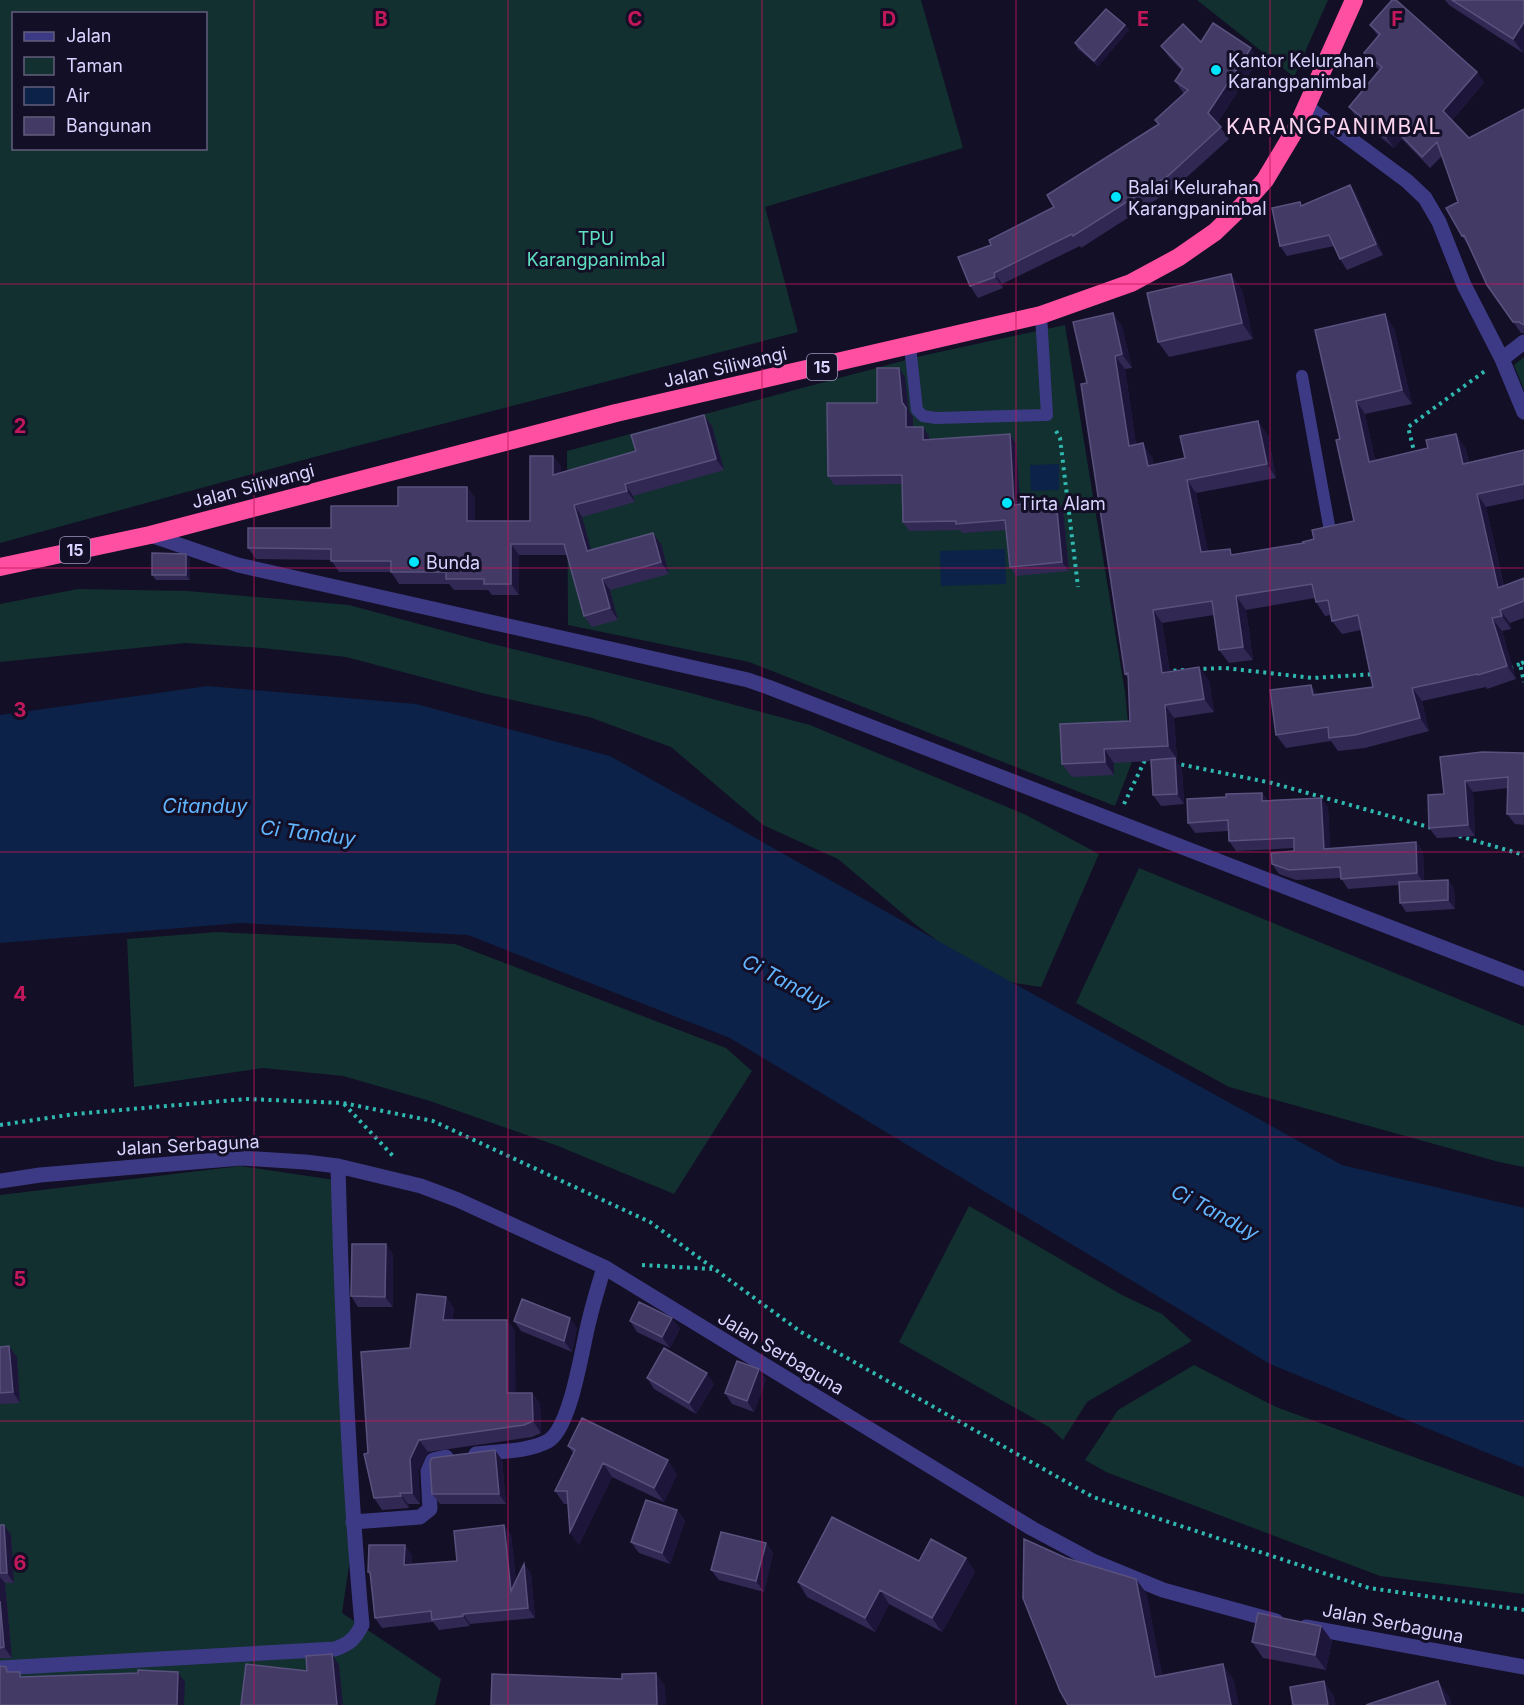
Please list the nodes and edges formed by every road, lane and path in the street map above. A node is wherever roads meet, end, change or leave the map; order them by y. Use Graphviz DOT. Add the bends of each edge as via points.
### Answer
graph roads {
  1 [pos="1354,0"];
  2 [pos="1307,107"];
  3 [pos="1041,315"];
  4 [pos="1524,342"];
  5 [pos="910,346"];
  6 [pos="1502,359"];
  7 [pos="1302,376"];
  8 [pos="1524,412"];
  9 [pos="1060,438"];
  10 [pos="1416,462"];
  11 [pos="1330,531"];
  12 [pos="150,535"];
  13 [pos="0,567"];
  14 [pos="1078,587"];
  15 [pos="1522,663"];
  16 [pos="1162,671"];
  17 [pos="1500,671"];
  18 [pos="1380,674"];
  19 [pos="1524,682"];
  20 [pos="1157,760"];
  21 [pos="1168,762"];
  22 [pos="1117,821"];
  23 [pos="1435,829"];
  24 [pos="1457,835"];
  25 [pos="1524,855"];
  26 [pos="1524,979"];
  27 [pos="343,1103"];
  28 [pos="0,1125"];
  29 [pos="338,1166"];
  30 [pos="0,1181"];
  31 [pos="421,1186"];
  32 [pos="637,1264"];
  33 [pos="604,1267"];
  34 [pos="714,1269"];
  35 [pos="352,1522"];
  36 [pos="1524,1610"];
  37 [pos="1524,1667"];
  38 [pos="0,1668"];
  1 -- 2 [label="highway, Jalan Siliwangi / 15"];
  2 -- 3 [label="highway, Jalan Siliwangi / 15" via="1265,180 1215,232 1179,257 1131,282"];
  2 -- 6 [label="street" via="1425,198"];
  3 -- 5 [label="highway, Jalan Siliwangi / 15"];
  3 -- 5 [label="lane" via="1047,415 922,416 917,410"];
  4 -- 6 [label="street"];
  5 -- 12 [label="highway, Jalan Siliwangi / 15" via="616,413"];
  6 -- 8 [label="street"];
  6 -- 10 [label="path" via="1408,427"];
  7 -- 11 [label="lane"];
  9 -- 14 [label="path"];
  12 -- 13 [label="highway, Jalan Siliwangi / 15"];
  12 -- 22 [label="street" via="238,565 748,680"];
  15 -- 17 [label="path"];
  15 -- 19 [label="path"];
  16 -- 18 [label="path" via="1225,668 1313,678"];
  20 -- 22 [label="path" via="1146,757"];
  21 -- 23 [label="path" via="1272,783"];
  22 -- 26 [label="street"];
  24 -- 25 [label="path"];
  27 -- 28 [label="path" via="246,1099 75,1114"];
  27 -- 31 [label="path"];
  27 -- 34 [label="path" via="433,1121 650,1222"];
  29 -- 30 [label="street, Jalan Serbaguna" via="241,1158"];
  29 -- 31 [label="street, Jalan Serbaguna"];
  29 -- 35 [label="street"];
  31 -- 33 [label="street, Jalan Serbaguna"];
  32 -- 34 [label="path"];
  33 -- 35 [label="street" via="572,1396 559,1430 550,1440 536,1446 433,1460 428,1471 430,1509 420,1517"];
  33 -- 37 [label="street, Jalan Serbaguna" via="1033,1529 1095,1562 1163,1590 1286,1623"];
  34 -- 36 [label="path" via="801,1332 1093,1497 1369,1588"];
  35 -- 38 [label="street" via="362,1625 346,1646 335,1650"];
}
